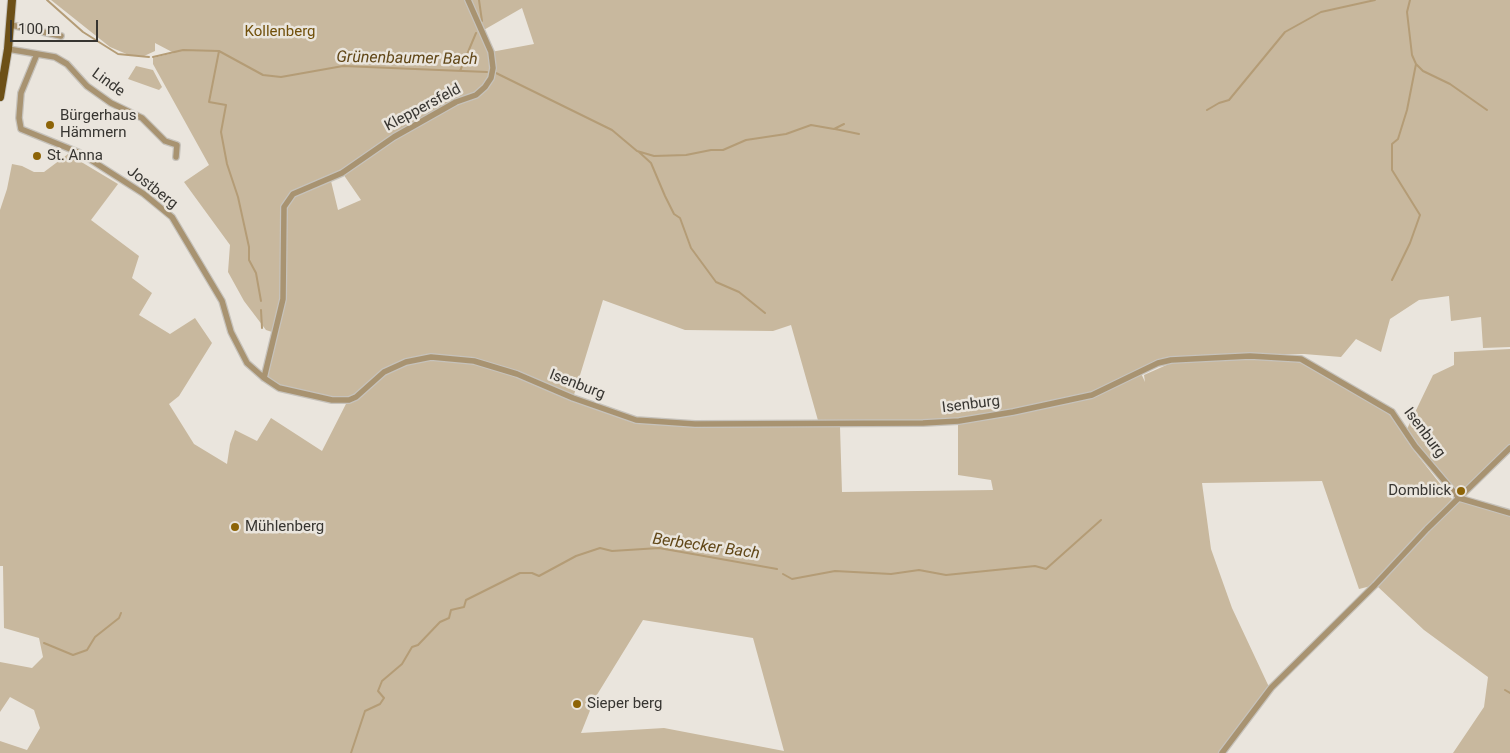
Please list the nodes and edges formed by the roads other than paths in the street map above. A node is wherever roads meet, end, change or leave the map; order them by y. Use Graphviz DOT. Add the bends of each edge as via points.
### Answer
graph roads {
  1 [pos="12,0"];
  2 [pos="468,0"];
  3 [pos="11,25"];
  4 [pos="61,36"];
  5 [pos="8,49"];
  6 [pos="38,54"];
  7 [pos="0,97"];
  8 [pos="176,157"];
  9 [pos="431,357"];
  10 [pos="264,378"];
  11 [pos="1510,448"];
  12 [pos="1458,498"];
  13 [pos="1510,513"];
  14 [pos="1222,753"];
  1 -- 3 [label="main road"];
  2 -- 10 [label="street, Kleppersfeld" via="491,52 493,68 485,87 476,95 456,102 394,137 342,173 293,194 284,207 283,299"];
  3 -- 4 [label="street"];
  3 -- 5 [label="main road"];
  5 -- 6 [label="street, Linde"];
  5 -- 7 [label="main road"];
  6 -- 8 [label="street, Linde" via="55,57 67,64 86,86 111,104 142,118 165,142 178,145"];
  6 -- 10 [label="street, Jostberg" via="21,93 21,129 80,153 144,194 172,217 222,301 231,332 248,363"];
  9 -- 10 [label="street, Jostberg" via="406,362 384,372 349,400 332,400 287,390"];
  9 -- 12 [label="street, Isenburg" via="474,361 517,374 636,420 770,424 959,421 1092,395 1158,363 1171,360 1250,356 1301,359 1392,412"];
  11 -- 12 [label="street"];
  12 -- 13 [label="street"];
  12 -- 14 [label="street" via="1271,688"];
}
